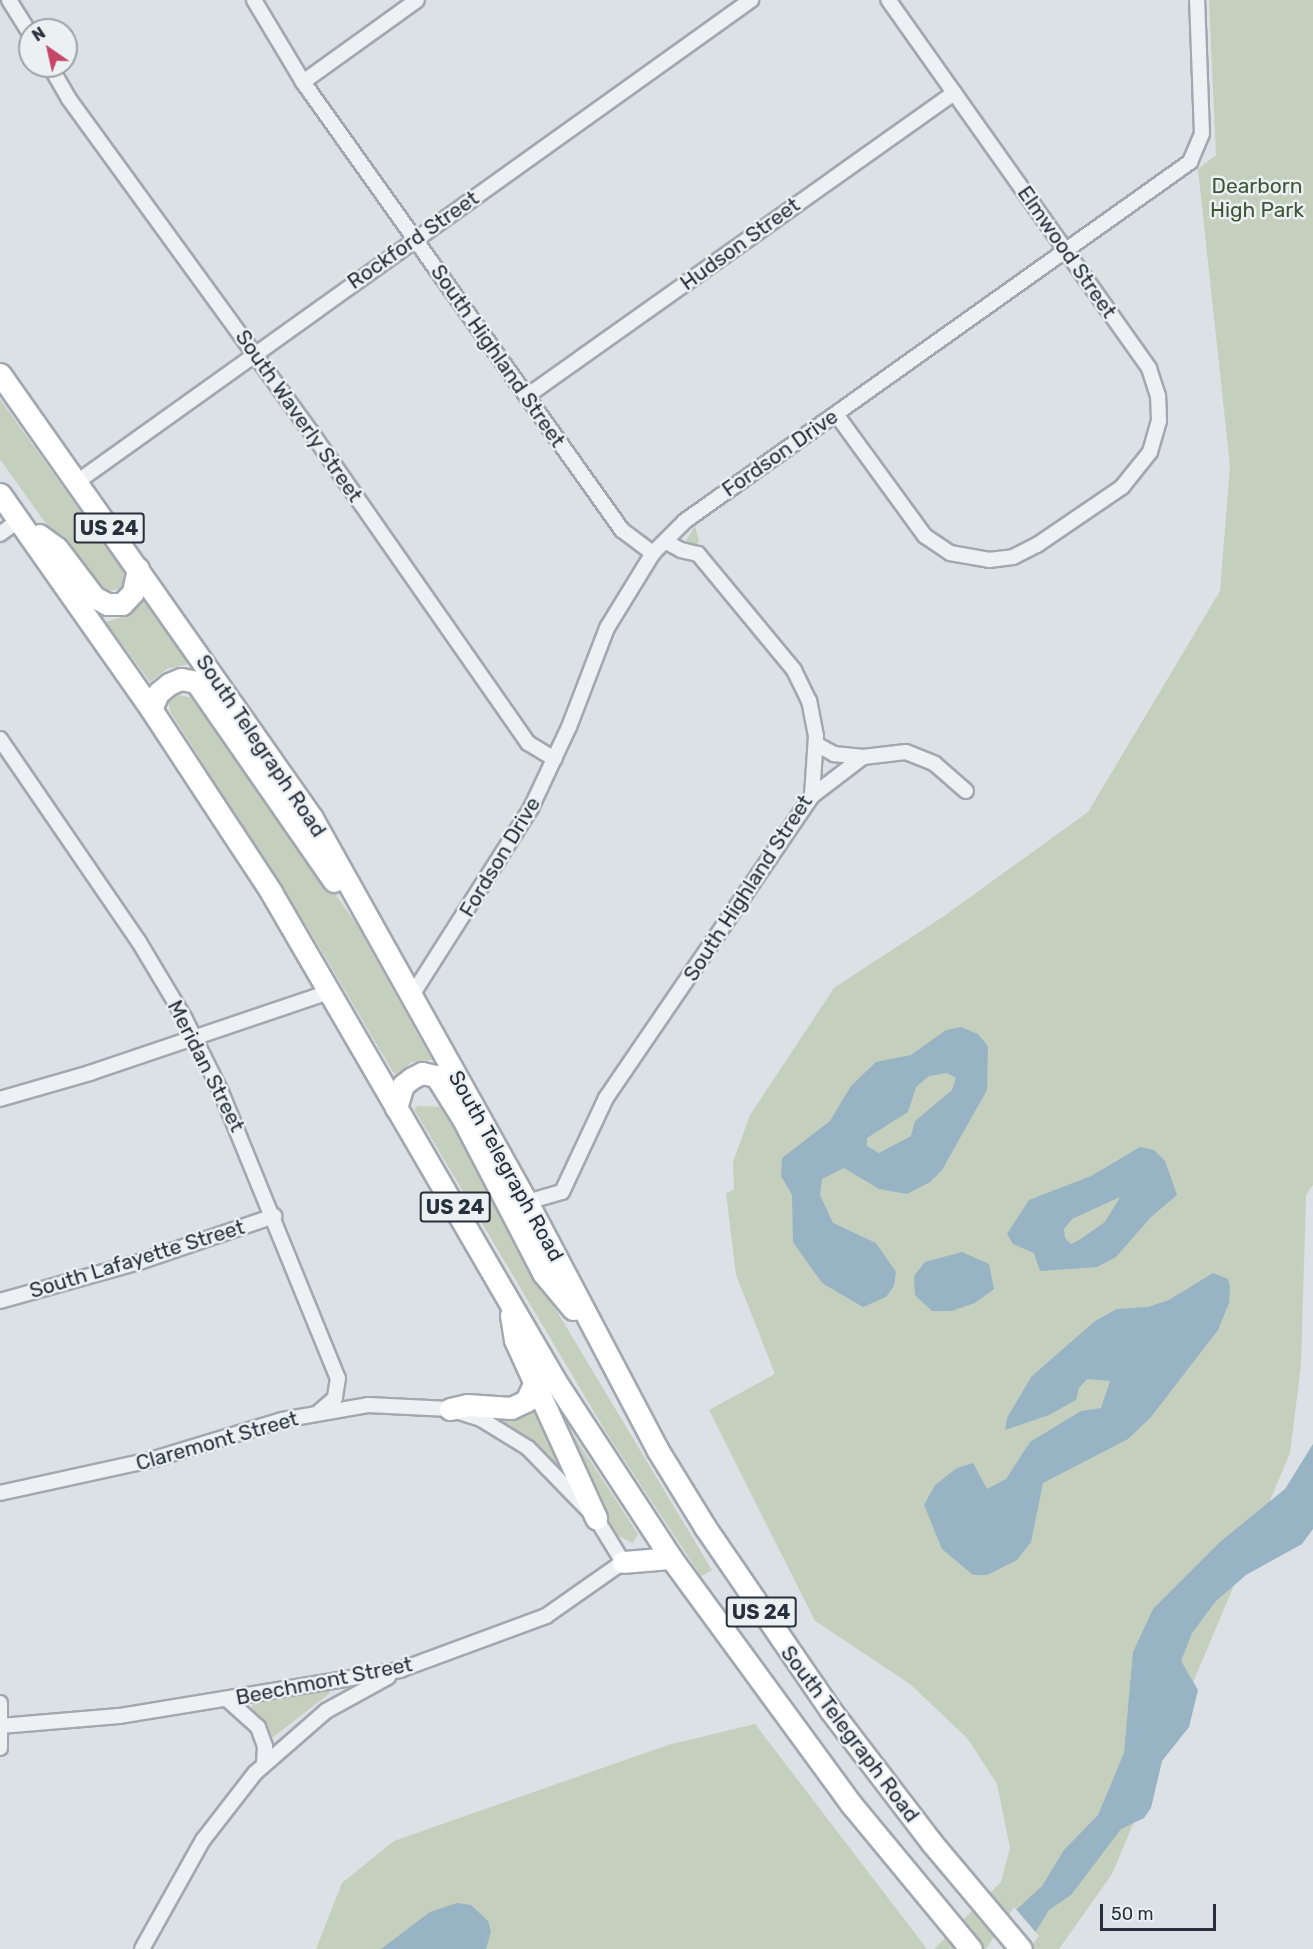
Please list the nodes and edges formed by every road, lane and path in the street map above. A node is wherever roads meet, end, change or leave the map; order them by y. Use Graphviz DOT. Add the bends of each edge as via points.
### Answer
graph roads {
  1 [pos="9,0"];
  2 [pos="254,0"];
  3 [pos="417,0"];
  4 [pos="751,0"];
  5 [pos="888,0"];
  6 [pos="1197,0"];
  7 [pos="20,18"];
  8 [pos="57,78"];
  9 [pos="303,82"];
  10 [pos="954,93"];
  11 [pos="415,239"];
  12 [pos="1067,249"];
  13 [pos="254,353"];
  14 [pos="0,374"];
  15 [pos="527,396"];
  16 [pos="836,414"];
  17 [pos="77,482"];
  18 [pos="0,494"];
  19 [pos="19,520"];
  20 [pos="0,534"];
  21 [pos="665,541"];
  22 [pos="653,553"];
  23 [pos="138,569"];
  24 [pos="151,709"];
  25 [pos="0,739"];
  26 [pos="816,744"];
  27 [pos="863,757"];
  28 [pos="555,759"];
  29 [pos="966,791"];
  30 [pos="812,796"];
  31 [pos="368,916"];
  32 [pos="329,992"];
  33 [pos="412,995"];
  34 [pos="195,1038"];
  35 [pos="0,1099"];
  36 [pos="396,1108"];
  37 [pos="527,1202"];
  38 [pos="273,1216"];
  39 [pos="507,1297"];
  40 [pos="0,1301"];
  41 [pos="597,1336"];
  42 [pos="534,1384"];
  43 [pos="450,1409"];
  44 [pos="314,1414"];
  45 [pos="0,1492"];
  46 [pos="596,1518"];
  47 [pos="671,1558"];
  48 [pos="623,1562"];
  49 [pos="400,1671"];
  50 [pos="229,1701"];
  51 [pos="0,1703"];
  52 [pos="1,1726"];
  53 [pos="0,1748"];
  54 [pos="264,1764"];
  55 [pos="969,1947"];
  56 [pos="142,1949"];
  57 [pos="1021,1949"];
  1 -- 7 [label="street"];
  2 -- 9 [label="street, South Highland Street"];
  3 -- 9 [label="street"];
  4 -- 11 [label="street, Rockford Street"];
  5 -- 10 [label="street, Elmwood Street"];
  6 -- 12 [label="street, Fordson Drive" via="1202,134 1196,154"];
  8 -- 13 [label="street, South Waverly Street"];
  9 -- 11 [label="street, South Highland Street"];
  10 -- 12 [label="street, Elmwood Street"];
  10 -- 15 [label="street, Hudson Street"];
  11 -- 13 [label="street, Rockford Street"];
  11 -- 15 [label="street, South Highland Street"];
  12 -- 16 [label="street, Fordson Drive"];
  12 -- 16 [label="street, Elmwood Street" via="1149,368 1159,409 1156,437 1142,466 1093,507 1037,546 1013,557 976,560 950,553 914,523"];
  13 -- 17 [label="street, Rockford Street"];
  13 -- 28 [label="street, South Waverly Street" via="528,743"];
  14 -- 17 [label="main road, South Telegraph Road / US 24"];
  15 -- 22 [label="street, South Highland Street" via="621,530"];
  16 -- 21 [label="street, Fordson Drive" via="685,521"];
  17 -- 23 [label="main road, South Telegraph Road / US 24"];
  18 -- 19 [label="main road, South Telegraph Road / US 24"];
  19 -- 20 [label="street"];
  19 -- 23 [label="main road" via="57,548 94,597 107,604 122,604 133,592"];
  19 -- 24 [label="main road, South Telegraph Road / US 24"];
  21 -- 22 [label="street, Fordson Drive"];
  21 -- 26 [label="street, South Highland Street" via="698,554 794,670 809,701"];
  22 -- 28 [label="street, Fordson Drive" via="607,627"];
  23 -- 31 [label="main road, South Telegraph Road / US 24" via="306,809"];
  24 -- 31 [label="main road" via="158,693 169,684 181,679 196,682 336,883"];
  24 -- 32 [label="main road, South Telegraph Road / US 24" via="271,892"];
  25 -- 34 [label="street, Meridan Street" via="84,858"];
  26 -- 27 [label="street" via="834,754"];
  26 -- 30 [label="street, South Highland Street"];
  27 -- 29 [label="street" via="906,752 935,764"];
  27 -- 30 [label="street"];
  28 -- 33 [label="street, Fordson Drive" via="504,855"];
  30 -- 37 [label="street, South Highland Street" via="606,1098 562,1192"];
  31 -- 33 [label="main road, South Telegraph Road / US 24"];
  32 -- 34 [label="street"];
  32 -- 36 [label="main road, South Telegraph Road / US 24"];
  33 -- 37 [label="main road, South Telegraph Road / US 24"];
  34 -- 35 [label="street"];
  34 -- 38 [label="street, Meridan Street"];
  36 -- 39 [label="main road, South Telegraph Road / US 24"];
  36 -- 41 [label="main road" via="403,1085 423,1073 436,1076 463,1119 543,1273"];
  37 -- 41 [label="main road, South Telegraph Road / US 24"];
  38 -- 40 [label="street, South Lafayette Street" via="139,1262"];
  38 -- 44 [label="street, Meridan Street" via="338,1378 336,1398"];
  39 -- 42 [label="main road" via="515,1340"];
  39 -- 47 [label="main road, South Telegraph Road / US 24" via="556,1382"];
  41 -- 57 [label="main road, South Telegraph Road / US 24" via="657,1449 776,1635"];
  42 -- 43 [label="main road" via="526,1401 512,1408 467,1405"];
  42 -- 46 [label="main road"];
  43 -- 44 [label="street, Claremont Street" via="368,1405"];
  43 -- 46 [label="street, Claremont Street" via="481,1419 528,1448"];
  44 -- 45 [label="street, Claremont Street" via="244,1429 154,1459"];
  46 -- 48 [label="street, Claremont Street"];
  47 -- 48 [label="main road"];
  47 -- 55 [label="main road, South Telegraph Road / US 24" via="851,1804"];
  48 -- 49 [label="street, Beechmont Street" via="546,1616"];
  49 -- 50 [label="street, Beechmont Street"];
  49 -- 54 [label="street" via="326,1711"];
  50 -- 52 [label="street, Beechmont Street"];
  50 -- 54 [label="street" via="258,1727 265,1746"];
  51 -- 52 [label="street"];
  52 -- 53 [label="street"];
  54 -- 56 [label="street" via="203,1840"];
}
